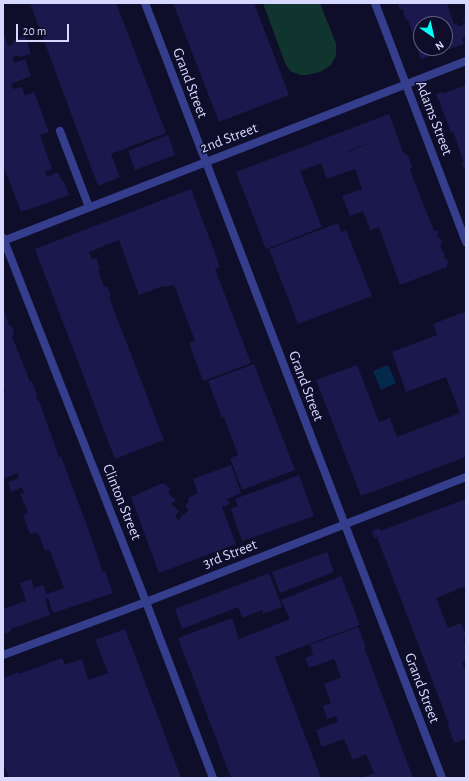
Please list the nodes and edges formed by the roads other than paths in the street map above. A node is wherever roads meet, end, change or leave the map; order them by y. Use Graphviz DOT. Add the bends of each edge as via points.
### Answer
graph roads {
  1 [pos="145,3"];
  2 [pos="375,3"];
  3 [pos="466,61"];
  4 [pos="406,84"];
  5 [pos="60,131"];
  6 [pos="205,162"];
  7 [pos="89,207"];
  8 [pos="3,240"];
  9 [pos="466,242"];
  10 [pos="466,477"];
  11 [pos="344,524"];
  12 [pos="146,602"];
  13 [pos="3,655"];
  14 [pos="213,778"];
  15 [pos="442,778"];
  1 -- 6 [label="street, Grand Street"];
  2 -- 4 [label="street, Adams Street"];
  3 -- 4 [label="street, 2nd Street"];
  4 -- 6 [label="street, 2nd Street"];
  4 -- 9 [label="street, Adams Street"];
  5 -- 7 [label="street"];
  6 -- 7 [label="street, 2nd Street"];
  6 -- 11 [label="street, Grand Street"];
  7 -- 8 [label="street, 2nd Street"];
  8 -- 12 [label="street, Clinton Street"];
  10 -- 11 [label="street, 3rd Street"];
  11 -- 12 [label="street, 3rd Street"];
  11 -- 15 [label="street, Grand Street"];
  12 -- 13 [label="street, 3rd Street"];
  12 -- 14 [label="street, Clinton Street"];
}
